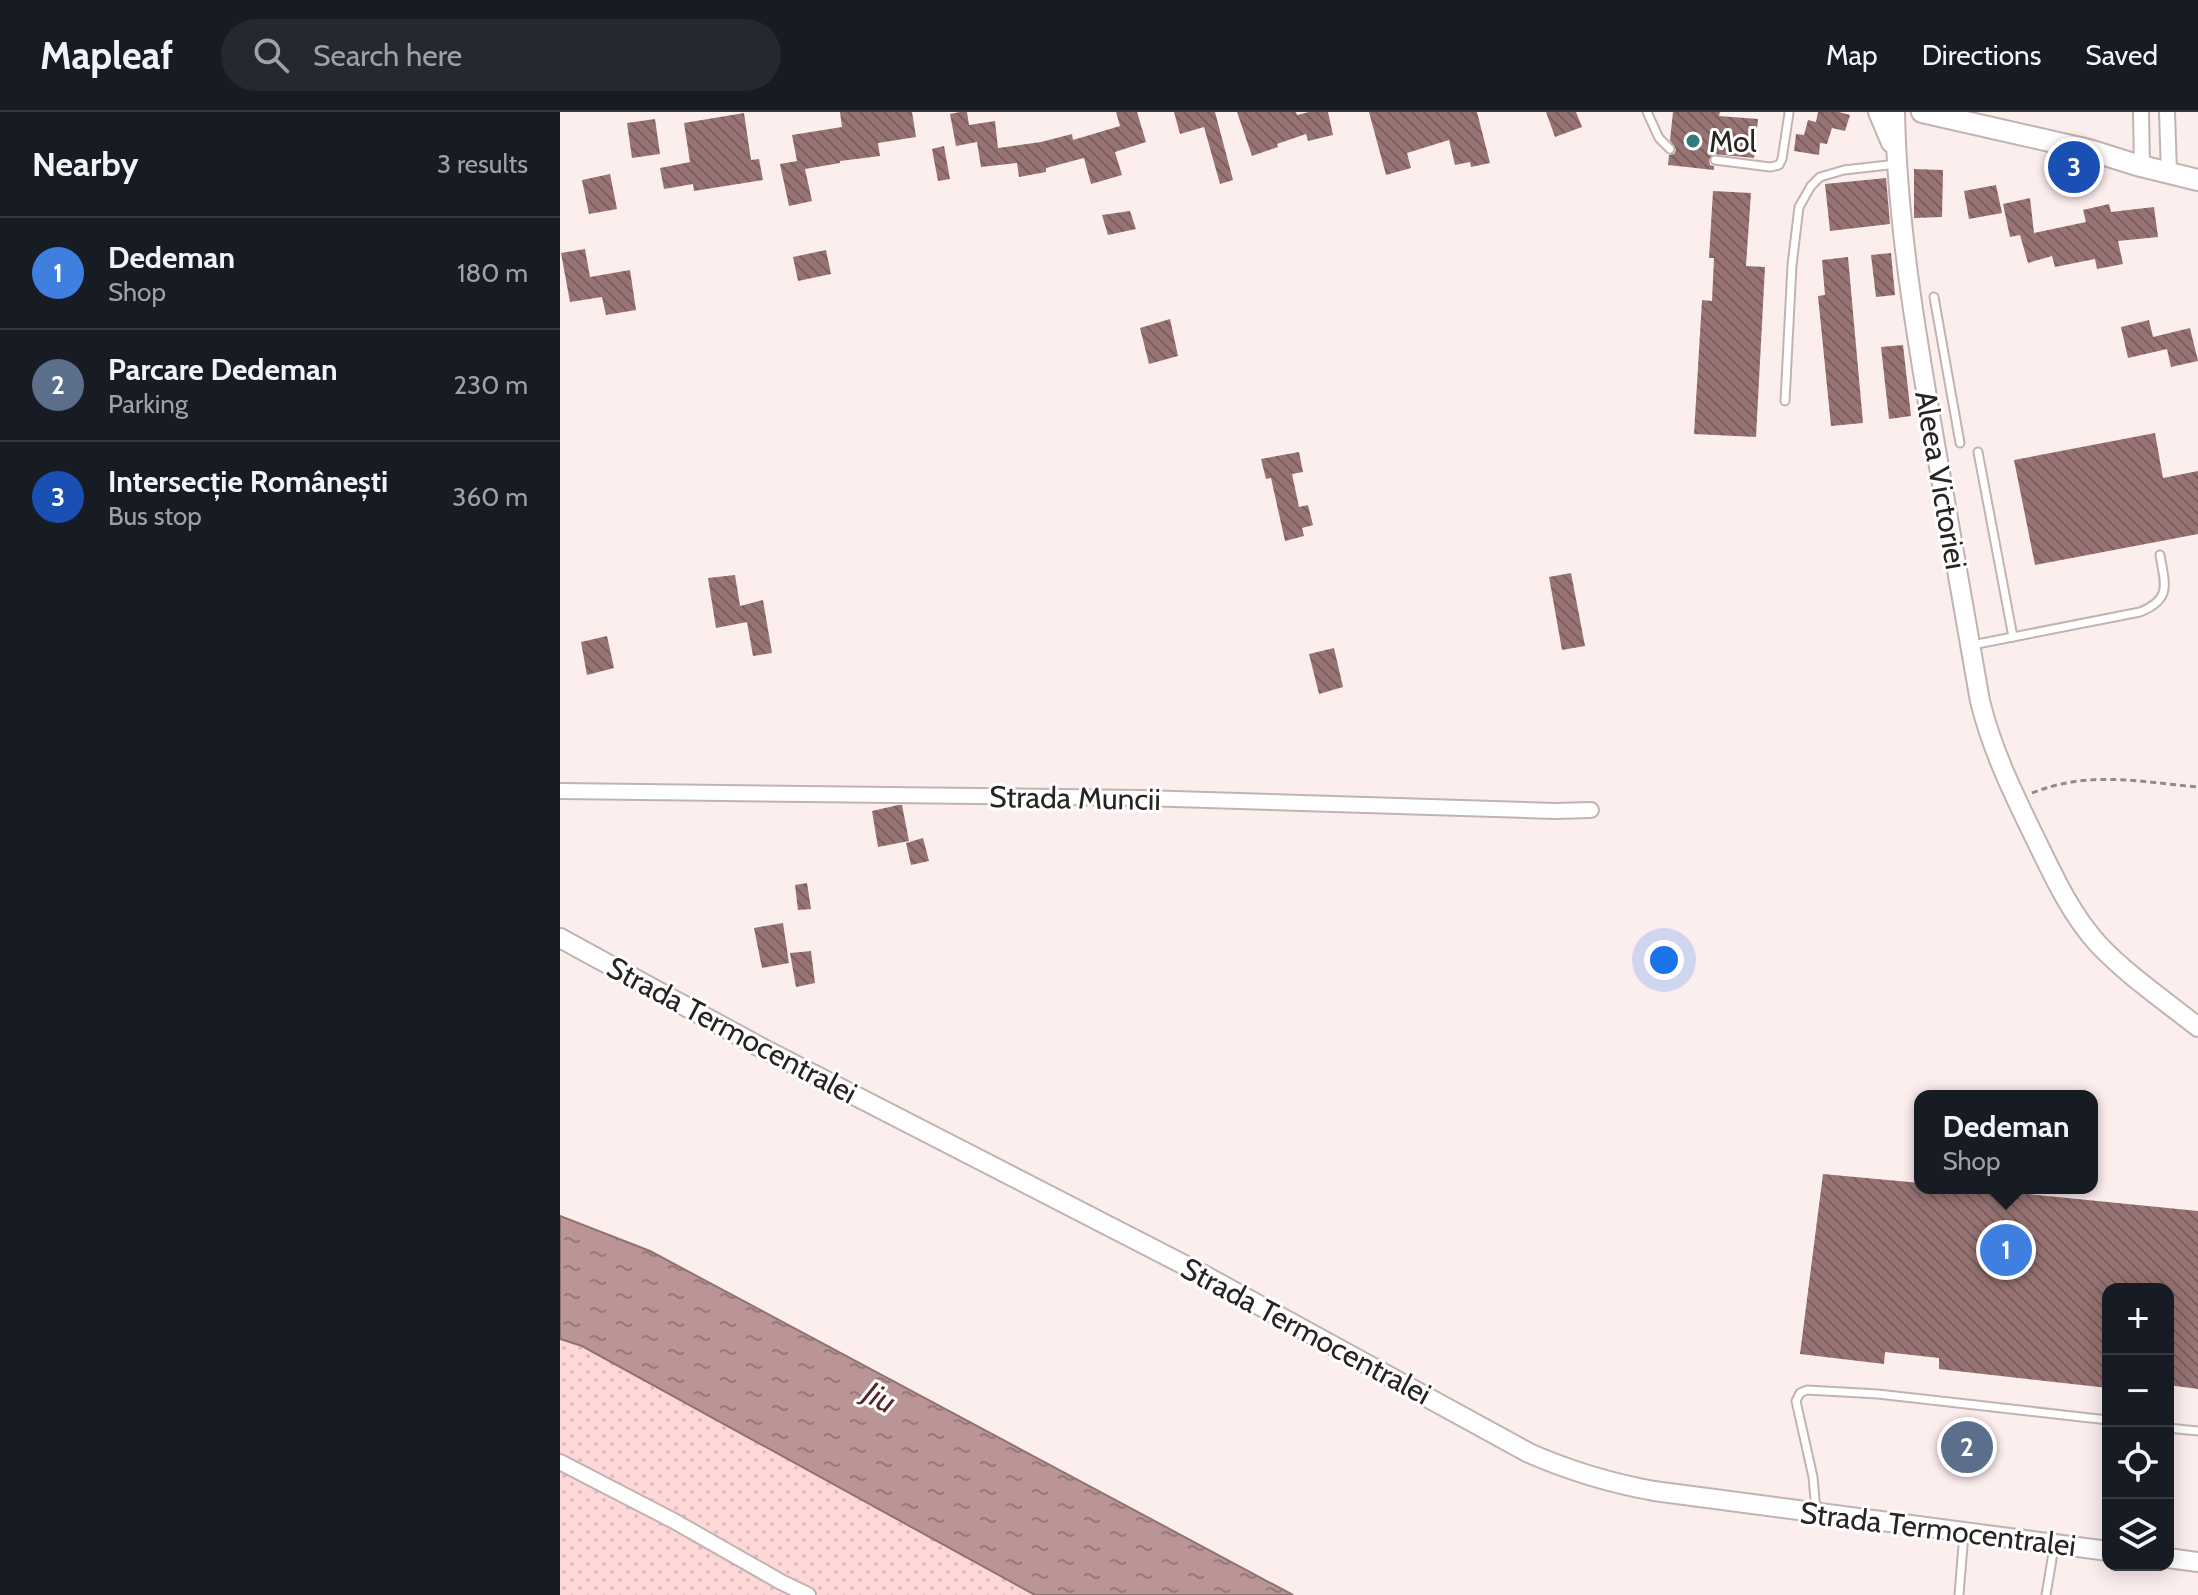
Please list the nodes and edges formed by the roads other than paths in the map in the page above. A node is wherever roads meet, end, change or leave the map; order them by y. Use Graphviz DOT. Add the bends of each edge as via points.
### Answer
graph roads {
  1 [pos="1647,112"];
  2 [pos="1778,112"];
  3 [pos="1789,112"];
  4 [pos="1878,112"];
  5 [pos="1895,112"];
  6 [pos="1922,112"];
  7 [pos="2141,112"];
  8 [pos="2167,112"];
  9 [pos="1954,117"];
  10 [pos="1670,149"];
  11 [pos="1896,158"];
  12 [pos="1715,160"];
  13 [pos="2142,167"];
  14 [pos="2169,173"];
  15 [pos="2198,180"];
  16 [pos="1934,297"];
  17 [pos="1785,401"];
  18 [pos="1960,443"];
  19 [pos="1978,452"];
  20 [pos="2160,555"];
  21 [pos="2013,637"];
  22 [pos="1970,645"];
  23 [pos="560,791"];
  24 [pos="1591,810"];
  25 [pos="560,938"];
  26 [pos="2198,1027"];
  27 [pos="2102,1419"];
  28 [pos="2174,1429"];
  29 [pos="2198,1431"];
  30 [pos="560,1462"];
  31 [pos="1816,1513"];
  32 [pos="1964,1532"];
  33 [pos="2054,1545"];
  34 [pos="2102,1550"];
  35 [pos="2174,1559"];
  36 [pos="2198,1562"];
  37 [pos="808,1595"];
  38 [pos="1959,1595"];
  39 [pos="2046,1595"];
  1 -- 10 [label="lane"];
  2 -- 3 [label="lane"];
  3 -- 12 [label="lane" via="1779,165"];
  4 -- 11 [label="street, Aleea Victoriei"];
  5 -- 11 [label="street, Aleea Victoriei"];
  6 -- 9 [label="main road"];
  7 -- 13 [label="street"];
  8 -- 14 [label="street"];
  9 -- 13 [label="main road"];
  11 -- 17 [label="lane" via="1820,177 1799,207"];
  11 -- 22 [label="street, Aleea Victoriei" via="1919,352"];
  13 -- 14 [label="main road"];
  14 -- 15 [label="main road"];
  16 -- 18 [label="lane"];
  19 -- 21 [label="lane"];
  20 -- 21 [label="lane" via="2166,585 2153,606"];
  21 -- 22 [label="lane"];
  22 -- 26 [label="street, Aleea Victoriei" via="2000,766 2061,891 2115,960"];
  23 -- 24 [label="street, Strada Muncii"];
  25 -- 31 [label="street, Strada Termocentralei" via="1202,1274 1529,1453 1623,1486"];
  27 -- 31 [label="lane" via="1807,1390 1796,1401"];
  28 -- 29 [label="lane"];
  30 -- 37 [label="street"];
  31 -- 32 [label="street, Strada Termocentralei"];
  32 -- 33 [label="street, Strada Termocentralei"];
  32 -- 38 [label="lane"];
  33 -- 34 [label="street, Strada Termocentralei"];
  33 -- 39 [label="lane"];
  35 -- 36 [label="street"];
}
